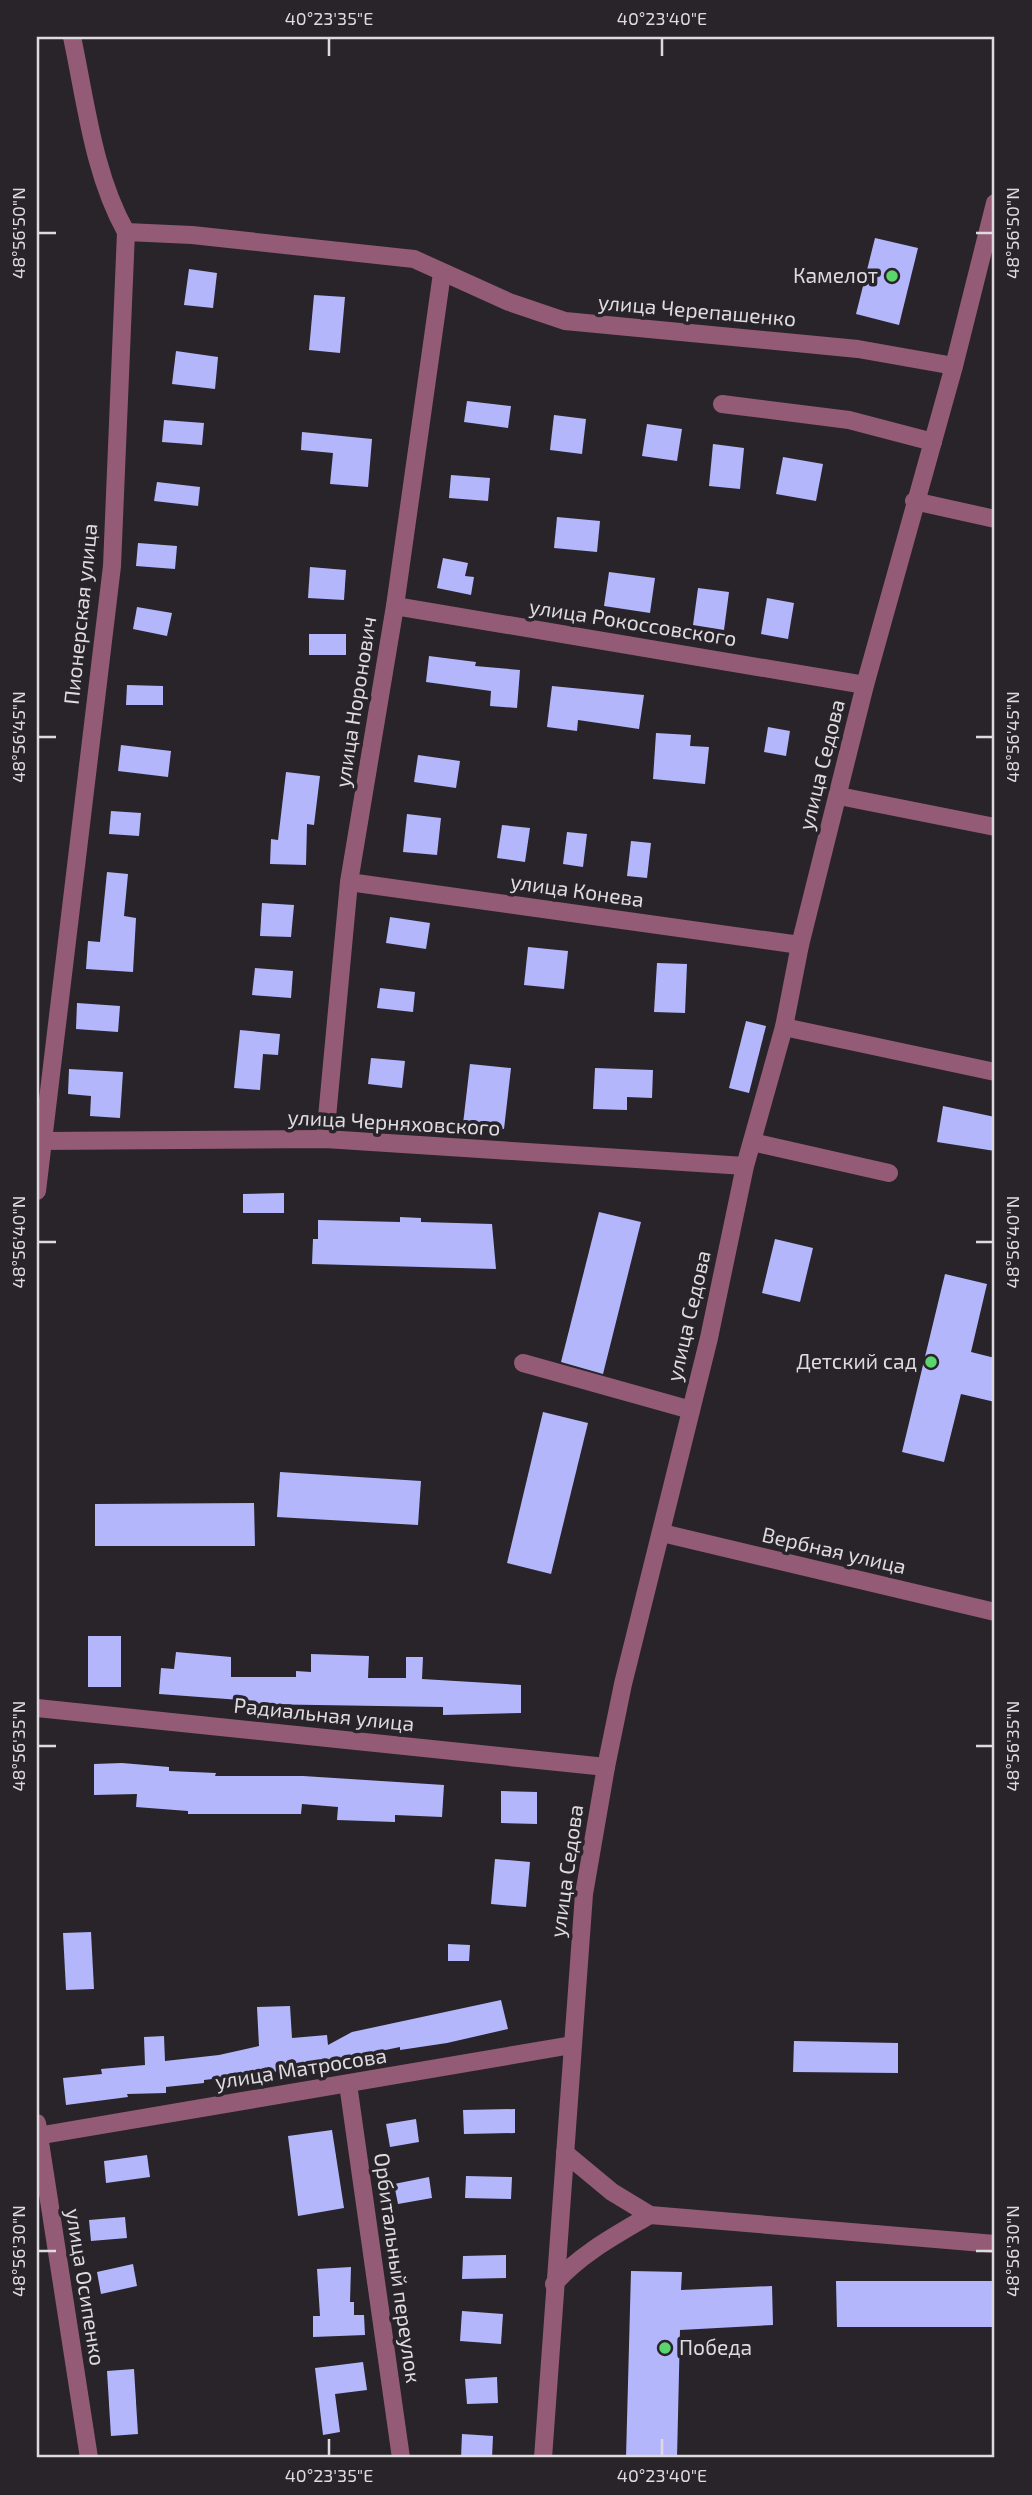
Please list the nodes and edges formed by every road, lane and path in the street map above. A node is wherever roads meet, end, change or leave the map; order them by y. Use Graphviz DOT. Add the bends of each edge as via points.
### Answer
graph roads {
  1 [pos="72,37"];
  2 [pos="995,203"];
  3 [pos="126,232"];
  4 [pos="989,252"];
  5 [pos="442,273"];
  6 [pos="954,366"];
  7 [pos="722,404"];
  8 [pos="933,442"];
  9 [pos="914,502"];
  10 [pos="995,519"];
  11 [pos="395,606"];
  12 [pos="865,685"];
  13 [pos="839,796"];
  14 [pos="995,827"];
  15 [pos="349,881"];
  16 [pos="800,945"];
  17 [pos="784,1027"];
  18 [pos="995,1072"];
  19 [pos="325,1139"];
  20 [pos="41,1141"];
  21 [pos="752,1142"];
  22 [pos="745,1166"];
  23 [pos="888,1173"];
  24 [pos="37,1191"];
  25 [pos="523,1363"];
  26 [pos="691,1410"];
  27 [pos="662,1533"];
  28 [pos="995,1612"];
  29 [pos="37,1708"];
  30 [pos="606,1767"];
  31 [pos="572,2045"];
  32 [pos="348,2084"];
  33 [pos="37,2131"];
  34 [pos="565,2153"];
  35 [pos="650,2215"];
  36 [pos="995,2244"];
  37 [pos="554,2284"];
  38 [pos="89,2458"];
  39 [pos="401,2458"];
  40 [pos="542,2458"];
  1 -- 3 [label="street" via="102,178"];
  2 -- 4 [label="street, улица Седова"];
  3 -- 5 [label="street, улица Черепашенко" via="414,259"];
  3 -- 20 [label="street, Пионерская улица" via="112,566"];
  4 -- 6 [label="street, улица Седова"];
  5 -- 6 [label="street, улица Черепашенко" via="565,321 858,349"];
  5 -- 11 [label="street, улица Норонович"];
  6 -- 8 [label="street, улица Седова"];
  7 -- 8 [label="street" via="849,421"];
  8 -- 9 [label="street, улица Седова"];
  9 -- 10 [label="street"];
  9 -- 12 [label="street, улица Седова"];
  11 -- 12 [label="street, улица Рокоссовского"];
  11 -- 15 [label="street, улица Норонович"];
  12 -- 13 [label="street, улица Седова"];
  13 -- 14 [label="street"];
  13 -- 16 [label="street, улица Седова"];
  15 -- 16 [label="street, улица Конева"];
  15 -- 19 [label="street, улица Норонович"];
  16 -- 17 [label="street, улица Седова"];
  17 -- 18 [label="street"];
  17 -- 21 [label="street, улица Седова"];
  19 -- 20 [label="street, улица Черняховского"];
  19 -- 22 [label="street, улица Черняховского"];
  20 -- 24 [label="street, Пионерская улица"];
  21 -- 22 [label="street, улица Седова"];
  21 -- 23 [label="street"];
  22 -- 26 [label="street, улица Седова"];
  25 -- 26 [label="street"];
  26 -- 27 [label="street, улица Седова"];
  27 -- 28 [label="street, Вербная улица"];
  27 -- 30 [label="street, улица Седова"];
  29 -- 30 [label="street, Радиальная улица"];
  30 -- 31 [label="street, улица Седова" via="584,1894"];
  31 -- 32 [label="street, улица Матросова"];
  31 -- 34 [label="street, улица Седова"];
  32 -- 33 [label="street, улица Матросова"];
  32 -- 39 [label="street, Орбитальный переулок"];
  33 -- 38 [label="street, улица Осипенко"];
  34 -- 35 [label="street" via="612,2192"];
  34 -- 37 [label="street, улица Седова"];
  35 -- 36 [label="street"];
  35 -- 37 [label="street" via="597,2247"];
  37 -- 40 [label="street, улица Седова"];
}
